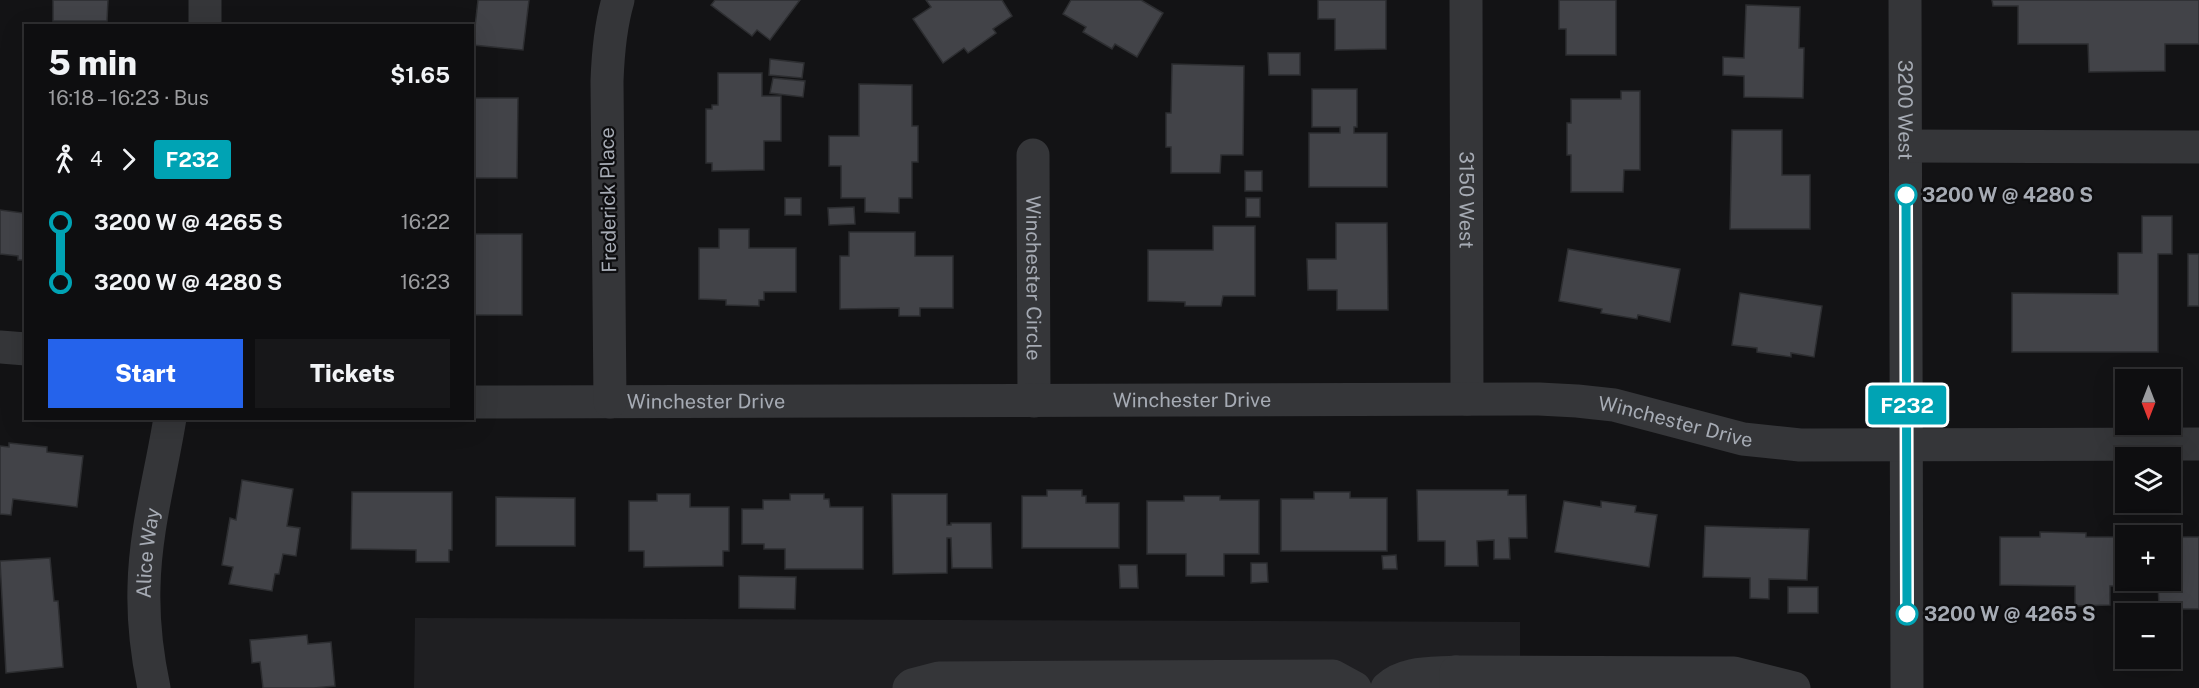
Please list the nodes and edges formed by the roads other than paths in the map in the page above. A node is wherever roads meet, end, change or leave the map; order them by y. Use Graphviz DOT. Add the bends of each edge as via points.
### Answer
graph roads {
  1 [pos="205,0"];
  2 [pos="618,0"];
  3 [pos="1466,0"];
  4 [pos="1905,0"];
  5 [pos="205,24"];
  6 [pos="1906,146"];
  7 [pos="2199,147"];
  8 [pos="1033,155"];
  9 [pos="0,347"];
  10 [pos="24,349"];
  11 [pos="1467,399"];
  12 [pos="1034,400"];
  13 [pos="474,402"];
  14 [pos="610,402"];
  15 [pos="170,420"];
  16 [pos="1907,444"];
  17 [pos="2199,444"];
  18 [pos="1456,680"];
  19 [pos="1561,680"];
  20 [pos="154,688"];
  21 [pos="909,688"];
  22 [pos="1355,688"];
  23 [pos="1387,688"];
  24 [pos="1794,688"];
  25 [pos="1907,688"];
  1 -- 5 [label="street"];
  2 -- 14 [label="street, Frederick Place" via="609,40 607,81"];
  3 -- 11 [label="street, 3150 West"];
  4 -- 6 [label="street, 3200 West"];
  6 -- 7 [label="street"];
  6 -- 16 [label="street, 3200 West"];
  8 -- 12 [label="street, Winchester Circle"];
  9 -- 10 [label="street"];
  11 -- 12 [label="street, Winchester Drive"];
  11 -- 16 [label="street, Winchester Drive" via="1605,404 1743,439 1800,446"];
  12 -- 14 [label="street, Winchester Drive"];
  13 -- 14 [label="street, Winchester Drive"];
  15 -- 20 [label="street, Alice Way" via="149,533 144,587"];
  16 -- 17 [label="street, Winchester Drive"];
  16 -- 25 [label="street, 3200 West"];
  18 -- 19 [label="street"];
  18 -- 23 [label="street" via="1411,675"];
  19 -- 24 [label="street" via="1734,674"];
  21 -- 22 [label="street" via="939,678 1333,676"];
}
